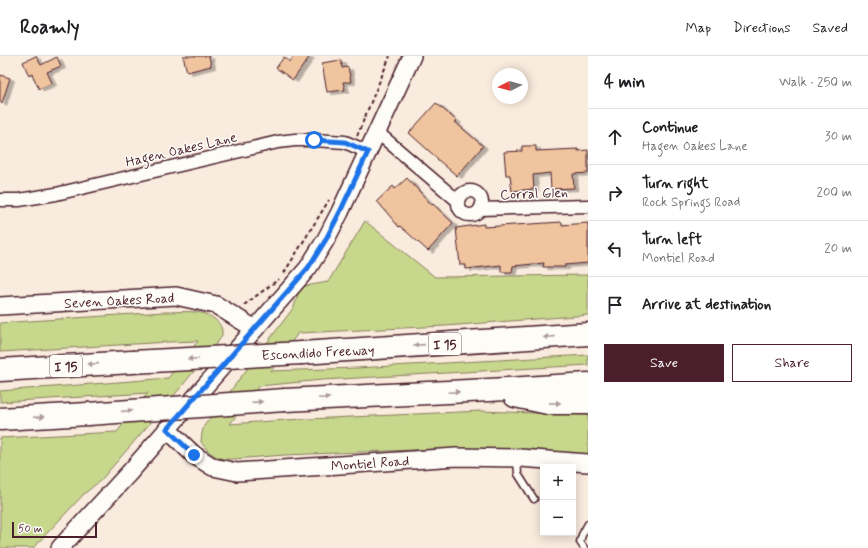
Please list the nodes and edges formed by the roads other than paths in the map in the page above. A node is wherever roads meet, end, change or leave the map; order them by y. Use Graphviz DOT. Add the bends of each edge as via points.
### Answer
graph roads {
  1 [pos="412,56"];
  2 [pos="377,132"];
  3 [pos="368,152"];
  4 [pos="0,200"];
  5 [pos="458,201"];
  6 [pos="588,206"];
  7 [pos="480,209"];
  8 [pos="0,306"];
  9 [pos="255,329"];
  10 [pos="588,334"];
  11 [pos="0,370"];
  12 [pos="588,384"];
  13 [pos="489,390"];
  14 [pos="588,403"];
  15 [pos="0,419"];
  16 [pos="167,429"];
  17 [pos="517,457"];
  18 [pos="588,463"];
  19 [pos="534,499"];
  20 [pos="588,524"];
  21 [pos="60,548"];
  22 [pos="584,548"];
  1 -- 2 [label="street"];
  2 -- 3 [label="street"];
  2 -- 5 [label="street, Corral Glen"];
  3 -- 4 [label="street, Hagen Oakes Lane" via="345,142 278,142 56,194 20,200"];
  3 -- 9 [label="street" via="340,212 308,268"];
  5 -- 7 [label="street, Corral Glen" via="459,208 464,214 475,214"];
  5 -- 7 [label="street, Corral Glen" via="465,193 472,192 480,199"];
  6 -- 7 [label="street, Corral Glen"];
  8 -- 9 [label="street, Seven Oakes Road" via="176,296 216,305"];
  9 -- 16 [label="street"];
  10 -- 11 [label="highway, Escondido Freeway / I 15, one-way, bridge"];
  12 -- 13 [label="highway"];
  13 -- 14 [label="highway, one-way" via="548,403"];
  15 -- 13 [label="highway, one-way, bridge" via="285,400"];
  16 -- 17 [label="street, Montiel Road" via="194,455 213,467 237,472 456,457"];
  16 -- 21 [label="street"];
  17 -- 18 [label="street, Montiel Road"];
  17 -- 19 [label="lane" via="518,474"];
  20 -- 22 [label="lane" via="580,542"];
}
